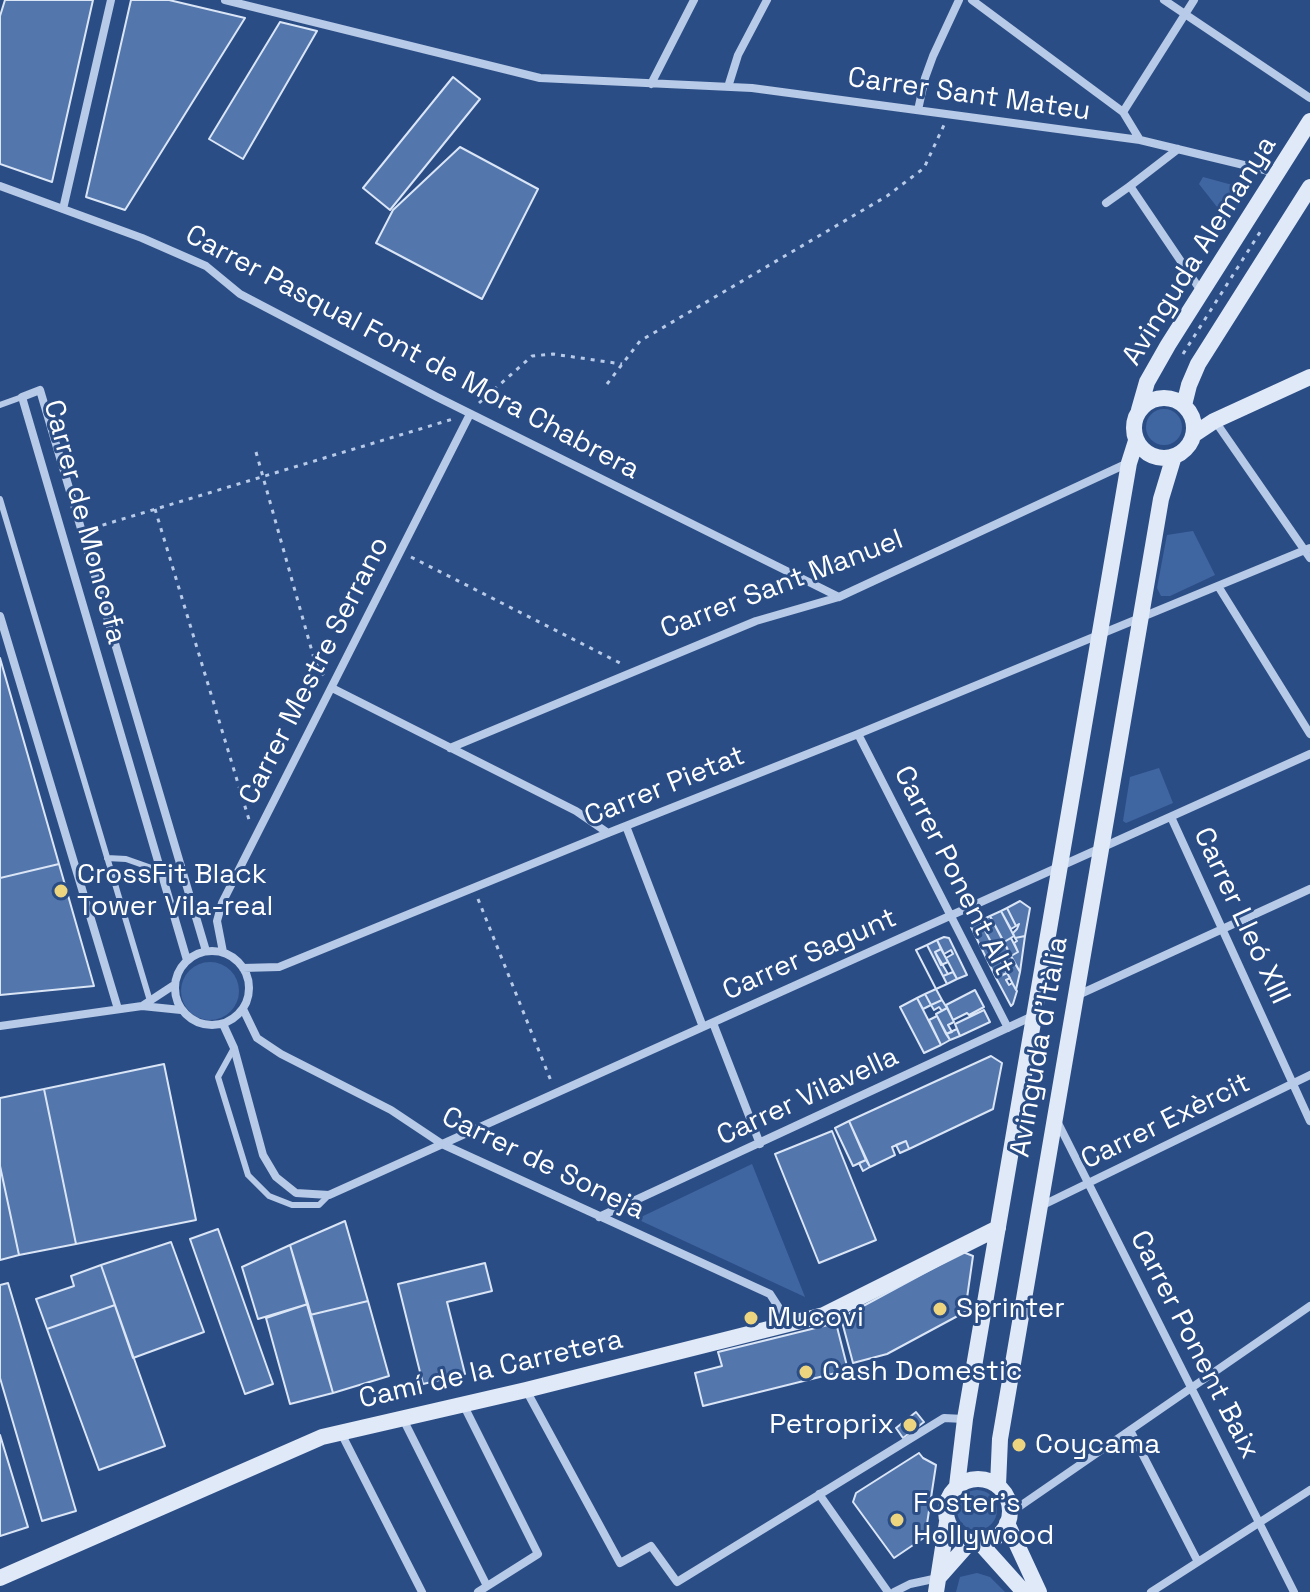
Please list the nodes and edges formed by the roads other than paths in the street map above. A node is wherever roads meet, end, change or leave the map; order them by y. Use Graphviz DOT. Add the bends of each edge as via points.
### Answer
graph roads {
  1 [pos="111,0"];
  2 [pos="225,0"];
  3 [pos="694,0"];
  4 [pos="767,0"];
  5 [pos="959,0"];
  6 [pos="972,0"];
  7 [pos="1164,0"];
  8 [pos="1194,0"];
  9 [pos="1185,14"];
  10 [pos="651,84"];
  11 [pos="728,87"];
  12 [pos="1310,98"];
  13 [pos="918,110"];
  14 [pos="1123,112"];
  15 [pos="1310,121"];
  16 [pos="1140,140"];
  17 [pos="1178,149"];
  18 [pos="1277,173"];
  19 [pos="0,186"];
  20 [pos="1130,186"];
  21 [pos="1310,187"];
  22 [pos="1106,203"];
  23 [pos="63,209"];
  24 [pos="1202,292"];
  25 [pos="1310,377"];
  26 [pos="22,397"];
  27 [pos="0,405"];
  28 [pos="1184,405"];
  29 [pos="1139,410"];
  30 [pos="470,414"];
  31 [pos="1214,421"];
  32 [pos="1193,435"];
  33 [pos="1136,441"];
  34 [pos="1174,456"];
  35 [pos="1129,463"];
  36 [pos="0,499"];
  37 [pos="1308,552"];
  38 [pos="1218,586"];
  39 [pos="839,597"];
  40 [pos="0,616"];
  41 [pos="1140,618"];
  42 [pos="1100,634"];
  43 [pos="332,688"];
  44 [pos="858,734"];
  45 [pos="1310,734"];
  46 [pos="450,748"];
  47 [pos="1310,754"];
  48 [pos="1171,817"];
  49 [pos="626,826"];
  50 [pos="608,833"];
  51 [pos="1101,848"];
  52 [pos="107,858"];
  53 [pos="1060,866"];
  54 [pos="160,871"];
  55 [pos="1310,889"];
  56 [pos="951,916"];
  57 [pos="1223,929"];
  58 [pos="206,951"];
  59 [pos="223,952"];
  60 [pos="187,960"];
  61 [pos="243,968"];
  62 [pos="174,985"];
  63 [pos="1076,996"];
  64 [pos="150,1001"];
  65 [pos="142,1006"];
  66 [pos="118,1009"];
  67 [pos="243,1009"];
  68 [pos="181,1010"];
  69 [pos="1034,1016"];
  70 [pos="713,1023"];
  71 [pos="223,1024"];
  72 [pos="0,1026"];
  73 [pos="703,1027"];
  74 [pos="1008,1028"];
  75 [pos="234,1048"];
  76 [pos="1310,1075"];
  77 [pos="1293,1083"];
  78 [pos="1055,1118"];
  79 [pos="1310,1121"];
  80 [pos="442,1144"];
  81 [pos="760,1144"];
  82 [pos="1088,1184"];
  83 [pos="329,1195"];
  84 [pos="1040,1206"];
  85 [pos="599,1217"];
  86 [pos="998,1228"];
  87 [pos="1310,1306"];
  88 [pos="790,1325"];
  89 [pos="1191,1388"];
  90 [pos="526,1390"];
  91 [pos="463,1404"];
  92 [pos="403,1418"];
  93 [pos="965,1419"];
  94 [pos="1130,1430"];
  95 [pos="340,1433"];
  96 [pos="998,1485"];
  97 [pos="957,1486"];
  98 [pos="1310,1490"];
  99 [pos="819,1494"];
  100 [pos="1008,1518"];
  101 [pos="947,1522"];
  102 [pos="1259,1523"];
  103 [pos="975,1542"];
  104 [pos="1198,1562"];
  105 [pos="0,1578"];
  106 [pos="937,1585"];
  107 [pos="487,1586"];
  108 [pos="422,1592"];
  109 [pos="478,1592"];
  110 [pos="888,1592"];
  111 [pos="894,1592"];
  112 [pos="1024,1592"];
  113 [pos="1039,1592"];
  114 [pos="1151,1592"];
  115 [pos="1294,1592"];
  1 -- 23 [label="street"];
  2 -- 10 [label="street, Carrer Sant Mateu" via="540,78"];
  3 -- 10 [label="street"];
  4 -- 11 [label="street"];
  5 -- 13 [label="street" via="933,56"];
  6 -- 14 [label="street"];
  7 -- 9 [label="street"];
  8 -- 9 [label="street"];
  9 -- 12 [label="street"];
  9 -- 14 [label="street"];
  10 -- 11 [label="street, Carrer Sant Mateu"];
  11 -- 13 [label="street, Carrer Sant Mateu"];
  13 -- 16 [label="street, Carrer Sant Mateu"];
  14 -- 16 [label="street"];
  15 -- 18 [label="main road, Avinguda Alemanya"];
  16 -- 17 [label="street, Carrer Sant Mateu"];
  17 -- 18 [label="street, Carrer Sant Mateu"];
  17 -- 20 [label="street"];
  18 -- 24 [label="main road, Avinguda Alemanya"];
  19 -- 23 [label="street, Carrer Pasqual Font de Mora Chabrera"];
  20 -- 22 [label="street"];
  20 -- 24 [label="street"];
  21 -- 28 [label="main road, Avinguda Alemanya" via="1198,364"];
  23 -- 30 [label="street, Carrer Pasqual Font de Mora Chabrera" via="206,266 240,294"];
  24 -- 29 [label="main road, Avinguda Alemanya" via="1147,382"];
  25 -- 31 [label="main road"];
  26 -- 27 [label="lane"];
  26 -- 54 [label="street, Carrer de Moncofa"];
  26 -- 58 [label="street, Carrer de Moncofa" via="40,390"];
  28 -- 29 [label="main road" via="1155,399"];
  28 -- 32 [label="main road" via="1193,419"];
  29 -- 33 [label="main road"];
  30 -- 39 [label="street, Carrer Pasqual Font de Mora Chabrera"];
  30 -- 43 [label="street, Carrer Mestre Serrano"];
  31 -- 32 [label="main road"];
  31 -- 37 [label="street"];
  32 -- 34 [label="main road"];
  33 -- 34 [label="main road" via="1156,457"];
  33 -- 35 [label="main road, Avinguda d'Itàlia"];
  34 -- 41 [label="main road, Avinguda d'Itàlia"];
  35 -- 39 [label="street, Carrer Sant Manuel"];
  35 -- 42 [label="main road, Avinguda d'Itàlia"];
  36 -- 52 [label="lane"];
  37 -- 38 [label="street"];
  38 -- 41 [label="street"];
  38 -- 45 [label="street"];
  39 -- 46 [label="street, Carrer Sant Manuel" via="756,621"];
  40 -- 66 [label="street"];
  41 -- 42 [label="street"];
  41 -- 51 [label="main road, Avinguda d'Itàlia"];
  42 -- 44 [label="street, Carrer Pietat"];
  42 -- 53 [label="main road, Avinguda d'Itàlia"];
  43 -- 46 [label="street"];
  43 -- 59 [label="street, Carrer Mestre Serrano" via="222,903 217,921"];
  44 -- 49 [label="street, Carrer Pietat"];
  44 -- 56 [label="street, Carrer Ponent Alt"];
  46 -- 50 [label="street" via="576,811"];
  47 -- 48 [label="street, Carrer Sagunt"];
  48 -- 51 [label="street, Carrer Sagunt"];
  48 -- 57 [label="street, Carrer Lleó XIII"];
  49 -- 50 [label="street, Carrer Pietat"];
  49 -- 73 [label="street"];
  50 -- 61 [label="street, Carrer Pietat" via="279,967"];
  51 -- 53 [label="street, Carrer Sagunt"];
  51 -- 63 [label="main road, Avinguda d'Itàlia"];
  52 -- 54 [label="lane"];
  52 -- 64 [label="lane"];
  53 -- 56 [label="street, Carrer Sagunt"];
  53 -- 69 [label="main road, Avinguda d'Itàlia"];
  54 -- 60 [label="street, Carrer de Moncofa"];
  55 -- 57 [label="street"];
  56 -- 70 [label="street, Carrer Sagunt"];
  56 -- 74 [label="street, Carrer Ponent Alt"];
  57 -- 63 [label="street"];
  57 -- 77 [label="street, Carrer Lleó XIII"];
  58 -- 59 [label="street"];
  58 -- 60 [label="street"];
  59 -- 61 [label="street"];
  60 -- 62 [label="street"];
  61 -- 67 [label="street" via="249,988"];
  62 -- 64 [label="street"];
  62 -- 68 [label="street"];
  63 -- 78 [label="main road, Avinguda d'Itàlia"];
  64 -- 65 [label="street"];
  65 -- 66 [label="street"];
  65 -- 68 [label="street"];
  66 -- 72 [label="street"];
  67 -- 71 [label="street"];
  67 -- 80 [label="street, Carrer de Soneja" via="257,1038 391,1110"];
  68 -- 71 [label="street" via="200,1024"];
  69 -- 74 [label="street, Carrer Vilavella"];
  69 -- 86 [label="main road, Avinguda d'Itàlia"];
  70 -- 73 [label="street, Carrer Sagunt"];
  70 -- 81 [label="street"];
  71 -- 75 [label="street"];
  73 -- 80 [label="street, Carrer Sagunt"];
  74 -- 81 [label="street, Carrer Vilavella"];
  75 -- 83 [label="street" via="263,1155 276,1177 296,1193"];
  75 -- 83 [label="lane" via="218,1077 248,1175 269,1196 292,1205 319,1205"];
  76 -- 77 [label="street, Carrer Exèrcit"];
  77 -- 79 [label="street, Carrer Lleó XIII"];
  77 -- 82 [label="street, Carrer Exèrcit"];
  78 -- 82 [label="street, Carrer Ponent Baix"];
  78 -- 84 [label="main road, Avinguda d'Itàlia"];
  80 -- 83 [label="street, Carrer Sagunt"];
  80 -- 85 [label="street, Carrer de Soneja"];
  81 -- 85 [label="street, Carrer Vilavella"];
  82 -- 84 [label="street, Carrer Exèrcit"];
  82 -- 89 [label="street, Carrer Ponent Baix"];
  84 -- 96 [label="main road, Avinguda d'Itàlia" via="1000,1439"];
  85 -- 88 [label="street, Carrer de Soneja" via="770,1294"];
  86 -- 88 [label="main road, Camí de la Carretera" via="824,1315"];
  86 -- 93 [label="main road, Avinguda d'Itàlia"];
  87 -- 89 [label="street"];
  88 -- 90 [label="main road, Camí de la Carretera"];
  89 -- 94 [label="street"];
  89 -- 102 [label="street, Carrer Ponent Baix"];
  90 -- 91 [label="main road, Camí de la Carretera"];
  90 -- 99 [label="street" via="620,1563 651,1546 677,1582"];
  91 -- 92 [label="main road, Camí de la Carretera"];
  91 -- 107 [label="street" via="538,1554"];
  92 -- 95 [label="main road, Camí de la Carretera"];
  92 -- 107 [label="street"];
  93 -- 97 [label="main road, Avinguda d'Itàlia"];
  93 -- 99 [label="street" via="944,1418"];
  94 -- 100 [label="street"];
  94 -- 104 [label="street"];
  95 -- 105 [label="main road, Camí de la Carretera"];
  95 -- 108 [label="street"];
  96 -- 97 [label="main road" via="977,1478"];
  96 -- 100 [label="main road" via="1009,1502"];
  97 -- 101 [label="main road" via="946,1502"];
  98 -- 102 [label="street"];
  99 -- 110 [label="street"];
  100 -- 103 [label="main road" via="996,1537"];
  100 -- 113 [label="main road"];
  101 -- 103 [label="main road" via="961,1538"];
  101 -- 106 [label="main road"];
  102 -- 104 [label="street"];
  102 -- 115 [label="street, Carrer Ponent Baix"];
  103 -- 106 [label="main road"];
  103 -- 112 [label="main road"];
  104 -- 114 [label="street"];
  106 -- 111 [label="street" via="910,1584"];
  107 -- 109 [label="street"];
}
